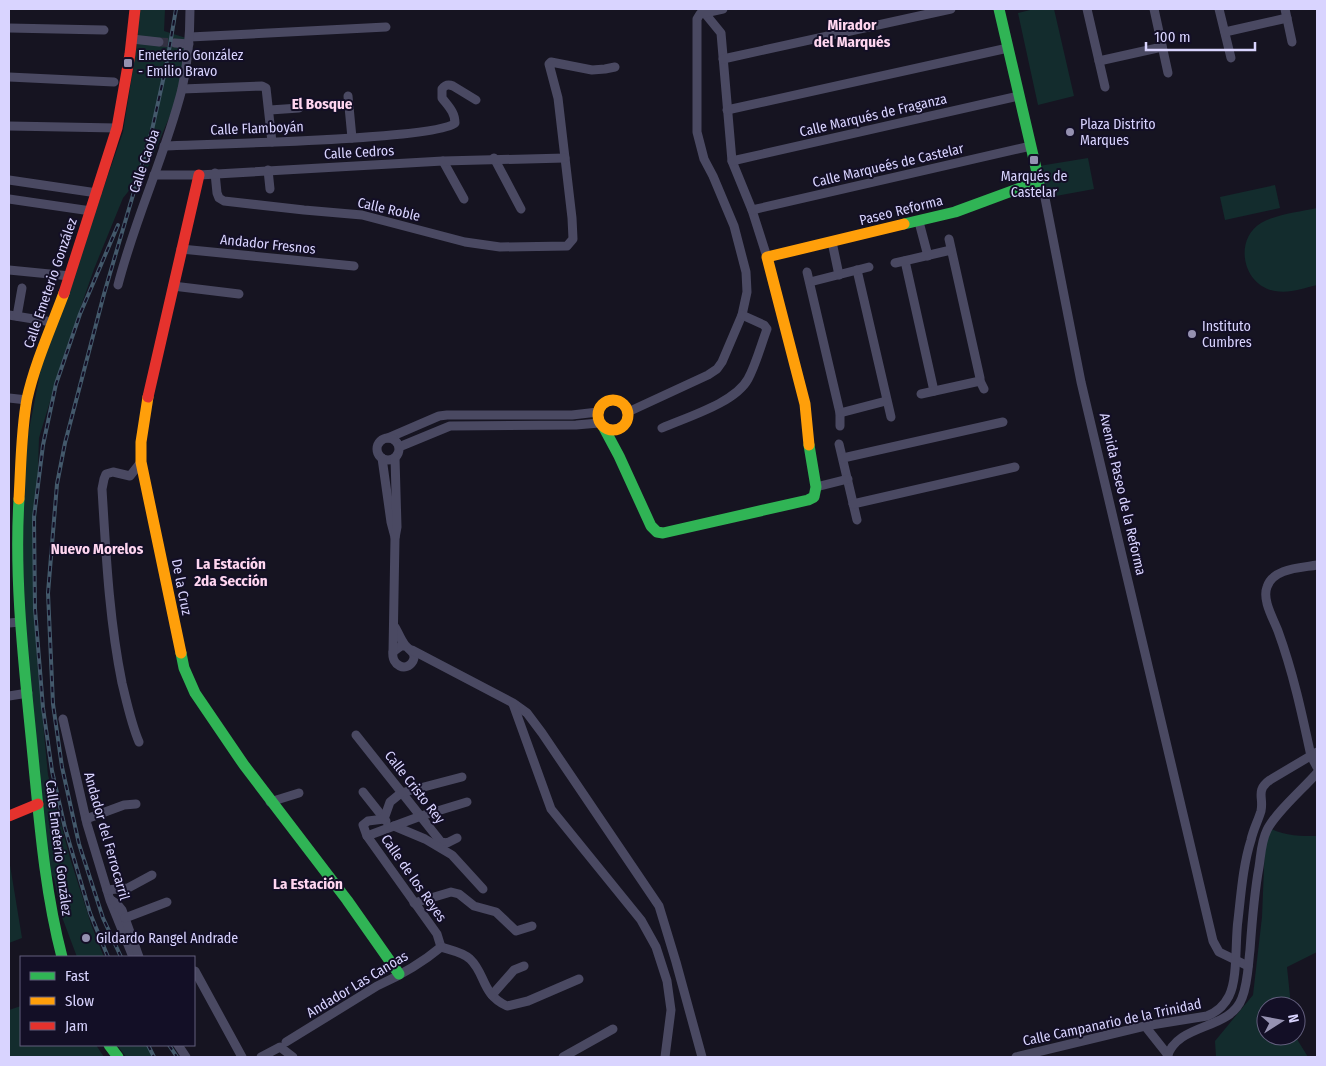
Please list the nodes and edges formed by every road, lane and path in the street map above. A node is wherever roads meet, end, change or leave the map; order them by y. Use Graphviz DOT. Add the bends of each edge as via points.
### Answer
graph roads {
  1 [pos="135,9"];
  2 [pos="190,9"];
  3 [pos="723,9"];
  4 [pos="951,9"];
  5 [pos="999,9"];
  6 [pos="1087,9"];
  7 [pos="1154,9"];
  8 [pos="1219,9"];
  9 [pos="703,11"];
  10 [pos="1286,13"];
  11 [pos="386,27"];
  12 [pos="9,28"];
  13 [pos="104,30"];
  14 [pos="1225,32"];
  15 [pos="132,39"];
  16 [pos="189,40"];
  17 [pos="159,42"];
  18 [pos="1292,42"];
  19 [pos="175,44"];
  20 [pos="1162,47"];
  21 [pos="1008,48"];
  22 [pos="1231,58"];
  23 [pos="723,59"];
  24 [pos="1099,61"];
  25 [pos="615,67"];
  26 [pos="1168,73"];
  27 [pos="9,77"];
  28 [pos="114,82"];
  29 [pos="1105,87"];
  30 [pos="182,89"];
  31 [pos="348,96"];
  32 [pos="1019,96"];
  33 [pos="476,100"];
  34 [pos="299,108"];
  35 [pos="270,110"];
  36 [pos="727,110"];
  37 [pos="9,126"];
  38 [pos="117,128"];
  39 [pos="352,138"];
  40 [pos="272,142"];
  41 [pos="164,146"];
  42 [pos="1031,146"];
  43 [pos="494,158"];
  44 [pos="565,158"];
  45 [pos="443,160"];
  46 [pos="732,161"];
  47 [pos="268,170"];
  48 [pos="215,173"];
  49 [pos="154,175"];
  50 [pos="199,175"];
  51 [pos="9,180"];
  52 [pos="1039,181"];
  53 [pos="270,189"];
  54 [pos="97,193"];
  55 [pos="9,199"];
  56 [pos="464,199"];
  57 [pos="521,209"];
  58 [pos="752,210"];
  59 [pos="91,211"];
  60 [pos="919,222"];
  61 [pos="949,239"];
  62 [pos="832,242"];
  63 [pos="180,249"];
  64 [pos="951,250"];
  65 [pos="767,256"];
  66 [pos="928,256"];
  67 [pos="906,261"];
  68 [pos="895,263"];
  69 [pos="354,266"];
  70 [pos="869,267"];
  71 [pos="9,270"];
  72 [pos="857,270"];
  73 [pos="807,272"];
  74 [pos="839,275"];
  75 [pos="70,276"];
  76 [pos="810,282"];
  77 [pos="118,285"];
  78 [pos="173,286"];
  79 [pos="22,288"];
  80 [pos="239,294"];
  81 [pos="742,315"];
  82 [pos="13,316"];
  83 [pos="52,322"];
  84 [pos="934,391"];
  85 [pos="920,394"];
  86 [pos="9,398"];
  87 [pos="27,400"];
  88 [pos="886,401"];
  89 [pos="628,412"];
  90 [pos="840,413"];
  91 [pos="891,417"];
  92 [pos="600,421"];
  93 [pos="1003,422"];
  94 [pos="840,426"];
  95 [pos="662,428"];
  96 [pos="617,430"];
  97 [pos="388,438"];
  98 [pos="839,444"];
  99 [pos="399,447"];
  100 [pos="619,456"];
  101 [pos="382,458"];
  102 [pos="395,458"];
  103 [pos="843,458"];
  104 [pos="141,462"];
  105 [pos="1015,467"];
  106 [pos="848,479"];
  107 [pos="816,487"];
  108 [pos="853,504"];
  109 [pos="857,520"];
  110 [pos="395,538"];
  111 [pos="1317,565"];
  112 [pos="14,623"];
  113 [pos="394,624"];
  114 [pos="409,648"];
  115 [pos="394,652"];
  116 [pos="435,663"];
  117 [pos="411,664"];
  118 [pos="28,693"];
  119 [pos="9,696"];
  120 [pos="512,703"];
  121 [pos="63,719"];
  122 [pos="542,733"];
  123 [pos="356,735"];
  124 [pos="138,738"];
  125 [pos="526,741"];
  126 [pos="1314,754"];
  127 [pos="1317,767"];
  128 [pos="1317,774"];
  129 [pos="462,777"];
  130 [pos="363,792"];
  131 [pos="299,793"];
  132 [pos="401,793"];
  133 [pos="270,802"];
  134 [pos="467,802"];
  135 [pos="38,804"];
  136 [pos="136,804"];
  137 [pos="1261,809"];
  138 [pos="9,816"];
  139 [pos="421,816"];
  140 [pos="384,818"];
  141 [pos="86,819"];
  142 [pos="1274,820"];
  143 [pos="392,827"];
  144 [pos="368,836"];
  145 [pos="457,838"];
  146 [pos="152,875"];
  147 [pos="1244,875"];
  148 [pos="1257,879"];
  149 [pos="483,889"];
  150 [pos="107,890"];
  151 [pos="110,900"];
  152 [pos="167,902"];
  153 [pos="414,903"];
  154 [pos="125,918"];
  155 [pos="532,926"];
  156 [pos="441,947"];
  157 [pos="62,956"];
  158 [pos="133,956"];
  159 [pos="140,956"];
  160 [pos="1235,960"];
  161 [pos="676,962"];
  162 [pos="663,964"];
  163 [pos="524,966"];
  164 [pos="1248,966"];
  165 [pos="196,971"];
  166 [pos="399,974"];
  167 [pos="681,978"];
  168 [pos="579,979"];
  169 [pos="667,981"];
  170 [pos="492,995"];
  171 [pos="1146,1026"];
  172 [pos="613,1030"];
  173 [pos="286,1042"];
  174 [pos="110,1046"];
  175 [pos="179,1046"];
  176 [pos="1167,1056"];
  177 [pos="118,1057"];
  178 [pos="186,1057"];
  179 [pos="242,1057"];
  180 [pos="261,1057"];
  181 [pos="293,1057"];
  182 [pos="563,1057"];
  183 [pos="665,1057"];
  184 [pos="702,1057"];
  185 [pos="1016,1057"];
  1 -- 15 [label="street, Calle Emeterio González"];
  2 -- 16 [label="street, Calle Caoba"];
  3 -- 9 [label="street"];
  4 -- 23 [label="street"];
  5 -- 21 [label="street, Avenida Paseo de la Reforma"];
  6 -- 24 [label="street"];
  7 -- 20 [label="street"];
  8 -- 14 [label="street"];
  9 -- 23 [label="street" via="721,33"];
  9 -- 81 [label="street" via="697,18 697,132 704,159 734,226 746,272 747,292"];
  10 -- 14 [label="street"];
  10 -- 18 [label="street"];
  11 -- 16 [label="street"];
  12 -- 13 [label="street"];
  14 -- 22 [label="street"];
  15 -- 17 [label="street"];
  15 -- 38 [label="street, Calle Emeterio González"];
  16 -- 19 [label="street"];
  16 -- 30 [label="street, Calle Caoba"];
  20 -- 24 [label="street"];
  20 -- 26 [label="street"];
  21 -- 32 [label="street, Avenida Paseo de la Reforma"];
  21 -- 36 [label="street"];
  23 -- 36 [label="street"];
  24 -- 29 [label="street"];
  25 -- 44 [label="street" via="598,70 549,62 558,98"];
  27 -- 28 [label="street"];
  30 -- 35 [label="street" via="262,86 266,88"];
  30 -- 41 [label="street, Calle Caoba"];
  31 -- 39 [label="street"];
  32 -- 42 [label="street, Avenida Paseo de la Reforma"];
  32 -- 46 [label="street, Calle Marqués de Fraganza"];
  33 -- 39 [label="street, Calle Flamboyán" via="453,86 444,86 442,98 455,117 455,123 398,136"];
  34 -- 35 [label="street"];
  35 -- 40 [label="street"];
  36 -- 46 [label="street"];
  37 -- 38 [label="street"];
  38 -- 54 [label="street, Calle Emeterio González"];
  39 -- 40 [label="street, Calle Flamboyán"];
  40 -- 41 [label="street, Calle Flamboyán"];
  41 -- 49 [label="street, Calle Caoba"];
  42 -- 52 [label="street, Avenida Paseo de la Reforma"];
  42 -- 58 [label="street, Calle Marqueés de Castelar"];
  43 -- 44 [label="street, Calle Cedros"];
  43 -- 45 [label="street, Calle Cedros"];
  43 -- 57 [label="street"];
  44 -- 48 [label="street, Calle Roble" via="573,239 567,246 500,247 442,237 362,215 224,200 217,193"];
  45 -- 47 [label="street, Calle Cedros"];
  45 -- 56 [label="street"];
  46 -- 58 [label="street"];
  47 -- 48 [label="street, Calle Cedros"];
  47 -- 53 [label="street"];
  48 -- 50 [label="street, Calle Cedros"];
  49 -- 50 [label="street, Calle Cedros"];
  49 -- 77 [label="street, Calle Caoba"];
  50 -- 63 [label="street, De la Cruz"];
  51 -- 54 [label="street"];
  52 -- 60 [label="street, Paseo Reforma" via="972,207"];
  52 -- 160 [label="street, Avenida Paseo de la Reforma" via="1081,382 1214,942 1219,952"];
  54 -- 59 [label="street, Calle Emeterio González"];
  55 -- 59 [label="street"];
  58 -- 65 [label="street"];
  59 -- 75 [label="street, Calle Emeterio González"];
  60 -- 62 [label="street, Paseo Reforma"];
  60 -- 66 [label="street"];
  61 -- 64 [label="street"];
  62 -- 65 [label="street, Paseo Reforma"];
  62 -- 74 [label="street"];
  63 -- 69 [label="street, Andador Fresnos"];
  63 -- 78 [label="street, De la Cruz"];
  64 -- 66 [label="street"];
  64 -- 84 [label="street" via="982,385"];
  65 -- 107 [label="street" via="805,404"];
  66 -- 67 [label="street"];
  67 -- 68 [label="street"];
  67 -- 84 [label="street"];
  70 -- 72 [label="street"];
  71 -- 75 [label="street"];
  72 -- 74 [label="street"];
  72 -- 88 [label="street"];
  73 -- 76 [label="street"];
  74 -- 76 [label="street"];
  75 -- 83 [label="street, Calle Emeterio González"];
  76 -- 90 [label="street"];
  78 -- 80 [label="street"];
  78 -- 104 [label="street, De la Cruz" via="150,382"];
  79 -- 82 [label="street"];
  81 -- 89 [label="street" via="717,369"];
  81 -- 95 [label="street" via="767,329 748,379 729,399"];
  82 -- 83 [label="street"];
  83 -- 87 [label="street, Calle Emeterio González"];
  84 -- 85 [label="street"];
  86 -- 87 [label="street"];
  87 -- 112 [label="street, Calle Emeterio González"];
  88 -- 90 [label="street"];
  88 -- 91 [label="street"];
  89 -- 92 [label="street" via="618,400 609,400 602,404"];
  89 -- 96 [label="street" via="628,420"];
  90 -- 94 [label="street"];
  92 -- 96 [label="street" via="610,430"];
  92 -- 97 [label="street" via="572,415 447,415"];
  92 -- 99 [label="street" via="576,425 450,426"];
  92 -- 100 [label="street"];
  93 -- 103 [label="street"];
  96 -- 100 [label="street"];
  97 -- 99 [label="street"];
  97 -- 101 [label="street" via="377,449"];
  98 -- 103 [label="street"];
  99 -- 102 [label="street"];
  100 -- 107 [label="street" via="651,526 663,533 808,500 814,497"];
  101 -- 102 [label="street"];
  101 -- 110 [label="street"];
  102 -- 110 [label="street" via="398,527"];
  103 -- 106 [label="street"];
  104 -- 124 [label="street" via="130,476 113,472 106,474 102,489 111,614 119,666"];
  104 -- 133 [label="street, De la Cruz" via="184,668 195,693"];
  105 -- 108 [label="street"];
  106 -- 107 [label="street"];
  106 -- 108 [label="street"];
  108 -- 109 [label="street"];
  110 -- 113 [label="street"];
  111 -- 126 [label="street" via="1273,577 1266,595 1294,678"];
  112 -- 118 [label="street, Calle Emeterio González"];
  113 -- 114 [label="street"];
  113 -- 115 [label="street"];
  114 -- 115 [label="street" via="401,646"];
  114 -- 116 [label="street"];
  114 -- 117 [label="street" via="414,657"];
  115 -- 117 [label="street" via="393,659 397,665"];
  116 -- 117 [label="street"];
  116 -- 120 [label="street"];
  118 -- 119 [label="street"];
  118 -- 135 [label="street, Calle Emeterio González"];
  120 -- 122 [label="street" via="527,713"];
  120 -- 125 [label="street"];
  121 -- 141 [label="street, Andador del Ferrocarril"];
  122 -- 125 [label="street" via="532,734"];
  122 -- 161 [label="street" via="659,906"];
  123 -- 132 [label="street, Calle Cristo Rey"];
  125 -- 162 [label="street" via="551,809 642,920"];
  126 -- 127 [label="street"];
  126 -- 137 [label="street, Calle Campanario de la Trinidad" via="1264,785"];
  128 -- 142 [label="street, Calle Campanario de la Trinidad"];
  129 -- 132 [label="street"];
  130 -- 140 [label="street"];
  131 -- 133 [label="street"];
  132 -- 139 [label="street, Calle Cristo Rey"];
  132 -- 140 [label="street" via="390,802"];
  133 -- 166 [label="street, De la Cruz" via="347,900"];
  134 -- 139 [label="street"];
  135 -- 138 [label="street"];
  135 -- 157 [label="street, Calle Emeterio González" via="52,918"];
  136 -- 141 [label="street"];
  137 -- 142 [label="street"];
  137 -- 147 [label="street, Calle Campanario de la Trinidad" via="1250,841"];
  139 -- 143 [label="street"];
  139 -- 145 [label="street, Calle Cristo Rey" via="444,844"];
  140 -- 143 [label="street"];
  140 -- 144 [label="street, Calle de los Reyes" via="363,825"];
  141 -- 150 [label="street, Andador del Ferrocarril"];
  142 -- 148 [label="street, Calle Campanario de la Trinidad" via="1262,843"];
  143 -- 144 [label="street"];
  143 -- 149 [label="street" via="425,839 452,855"];
  144 -- 153 [label="street, Calle de los Reyes"];
  146 -- 150 [label="street" via="128,888"];
  147 -- 148 [label="street"];
  147 -- 160 [label="street, Calle Campanario de la Trinidad"];
  148 -- 164 [label="street, Calle Campanario de la Trinidad"];
  150 -- 151 [label="street, Andador del Ferrocarril"];
  151 -- 154 [label="street" via="118,904"];
  151 -- 158 [label="street, Andador del Ferrocarril"];
  152 -- 154 [label="street"];
  153 -- 155 [label="street" via="456,892 474,906 496,912 516,931"];
  153 -- 156 [label="street, Calle de los Reyes" via="437,934"];
  154 -- 159 [label="street"];
  156 -- 166 [label="street, Andador Las Canoas"];
  156 -- 170 [label="street" via="469,958"];
  160 -- 164 [label="street, Avenida Paseo de la Reforma"];
  160 -- 171 [label="street, Calle Campanario de la Trinidad" via="1230,996 1215,1013"];
  161 -- 162 [label="street"];
  161 -- 167 [label="street"];
  162 -- 169 [label="street"];
  163 -- 170 [label="street" via="514,970"];
  164 -- 176 [label="street, Calle Campanario de la Trinidad" via="1247,980 1235,1010 1221,1020 1188,1034 1171,1048"];
  165 -- 179 [label="street"];
  166 -- 173 [label="street, Andador Las Canoas"];
  167 -- 169 [label="street"];
  167 -- 184 [label="street"];
  168 -- 170 [label="street" via="528,1001 507,1006"];
  169 -- 183 [label="street" via="671,1010"];
  171 -- 176 [label="street"];
  171 -- 185 [label="street, Calle Campanario de la Trinidad"];
  172 -- 182 [label="street"];
  174 -- 177 [label="street"];
  175 -- 178 [label="street"];
  180 -- 181 [label="street" via="278,1047"];
}
